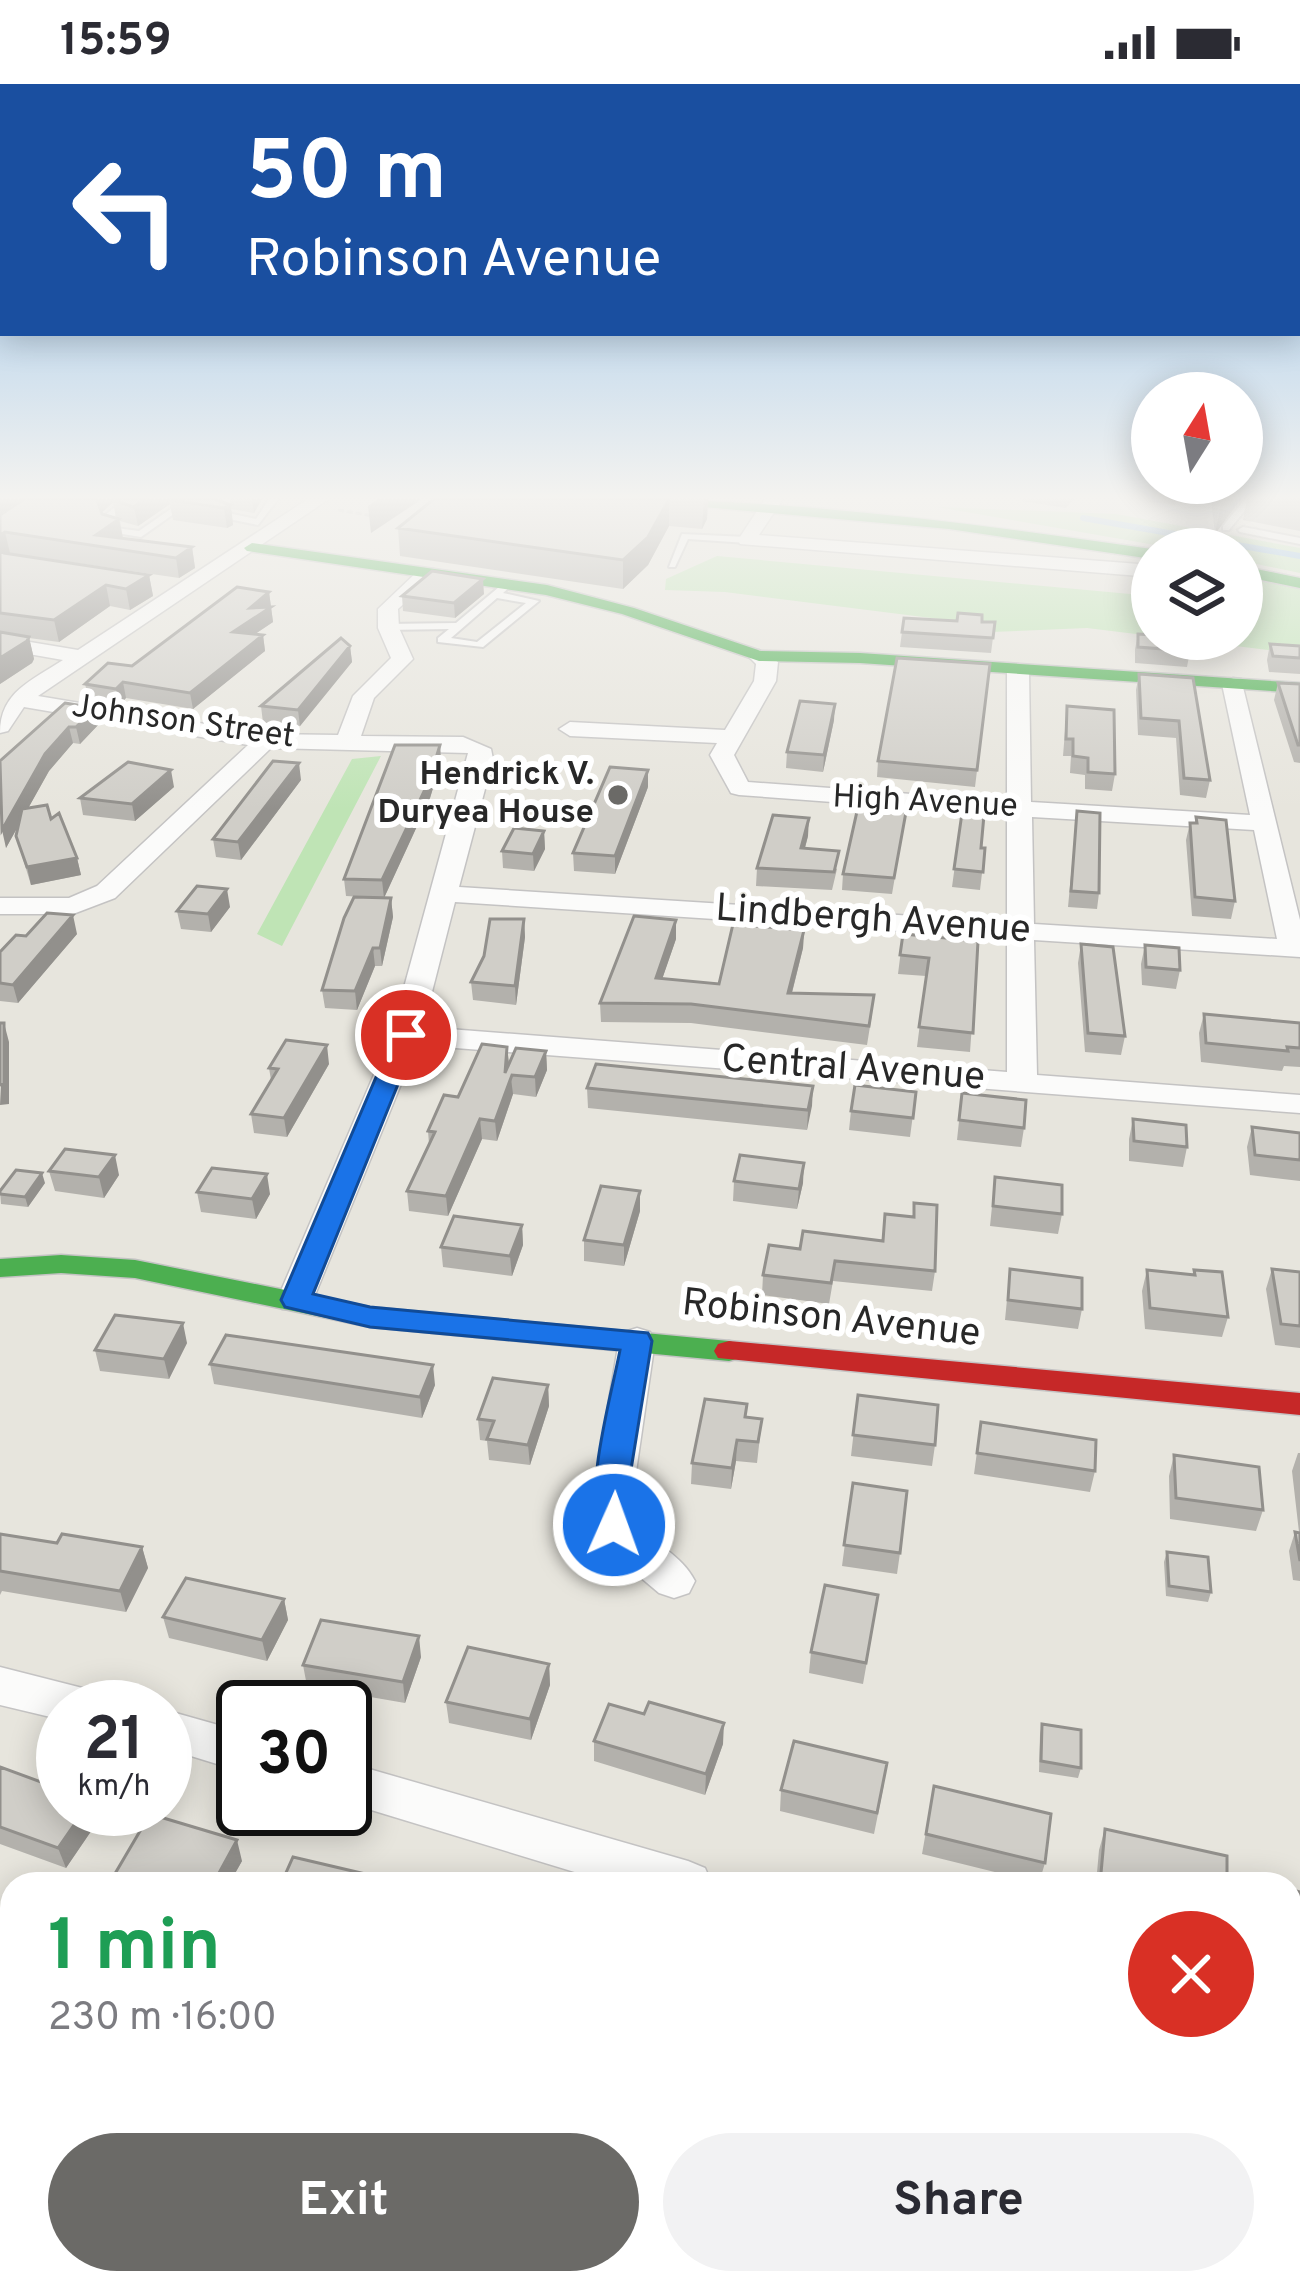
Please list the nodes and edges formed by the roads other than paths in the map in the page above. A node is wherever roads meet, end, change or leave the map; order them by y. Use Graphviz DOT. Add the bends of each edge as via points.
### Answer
graph roads {
  1 [pos="169,602"];
  2 [pos="393,602"];
  3 [pos="486,602"];
  4 [pos="533,602"];
  5 [pos="595,602"];
  6 [pos="457,626"];
  7 [pos="386,627"];
  8 [pos="0,644"];
  9 [pos="760,656"];
  10 [pos="83,657"];
  11 [pos="1018,670"];
  12 [pos="1233,684"];
  13 [pos="1300,688"];
  14 [pos="6,716"];
  15 [pos="571,729"];
  16 [pos="728,737"];
  17 [pos="348,740"];
  18 [pos="265,741"];
  19 [pos="1019,809"];
  20 [pos="1263,823"];
  21 [pos="447,893"];
  22 [pos="0,906"];
  23 [pos="1021,931"];
  24 [pos="1297,949"];
  25 [pos="406,1035"];
  26 [pos="1022,1083"];
  27 [pos="1300,1104"];
  28 [pos="10,1263"];
  29 [pos="296,1300"];
  30 [pos="637,1341"];
  31 [pos="1300,1404"];
  32 [pos="674,1581"];
  33 [pos="0,1686"];
  34 [pos="36,1694"];
  35 [pos="372,1790"];
  36 [pos="648,1872"];
  1 -- 10 [label="street"];
  2 -- 7 [label="street"];
  3 -- 6 [label="lane"];
  4 -- 6 [label="lane" via="479,645 442,640"];
  5 -- 9 [label="street"];
  6 -- 7 [label="lane"];
  7 -- 17 [label="street, Johnson Street" via="402,659 364,696"];
  8 -- 10 [label="street"];
  9 -- 11 [label="street"];
  9 -- 16 [label="street" via="765,681"];
  10 -- 14 [label="street"];
  11 -- 12 [label="street"];
  11 -- 19 [label="street"];
  12 -- 13 [label="street"];
  12 -- 20 [label="street"];
  14 -- 18 [label="street, Johnson Street"];
  15 -- 16 [label="street"];
  16 -- 19 [label="street, High Avenue" via="722,754 729,775 752,792"];
  17 -- 18 [label="street, Johnson Street"];
  17 -- 21 [label="street, Johnson Street" via="479,749"];
  18 -- 22 [label="street" via="106,892 73,906"];
  19 -- 20 [label="street, High Avenue"];
  19 -- 23 [label="street"];
  20 -- 24 [label="street"];
  21 -- 23 [label="street, Lindbergh Avenue"];
  21 -- 25 [label="street"];
  23 -- 24 [label="street, Lindbergh Avenue"];
  23 -- 26 [label="street"];
  25 -- 26 [label="street, Central Avenue"];
  25 -- 29 [label="street"];
  26 -- 27 [label="street, Central Avenue"];
  28 -- 29 [label="street, Robinson Avenue" via="135,1269"];
  29 -- 30 [label="street, Robinson Avenue" via="370,1317"];
  30 -- 31 [label="street, Robinson Avenue"];
  30 -- 32 [label="street" via="610,1506 622,1539"];
  33 -- 34 [label="street"];
  35 -- 36 [label="street"];
}
